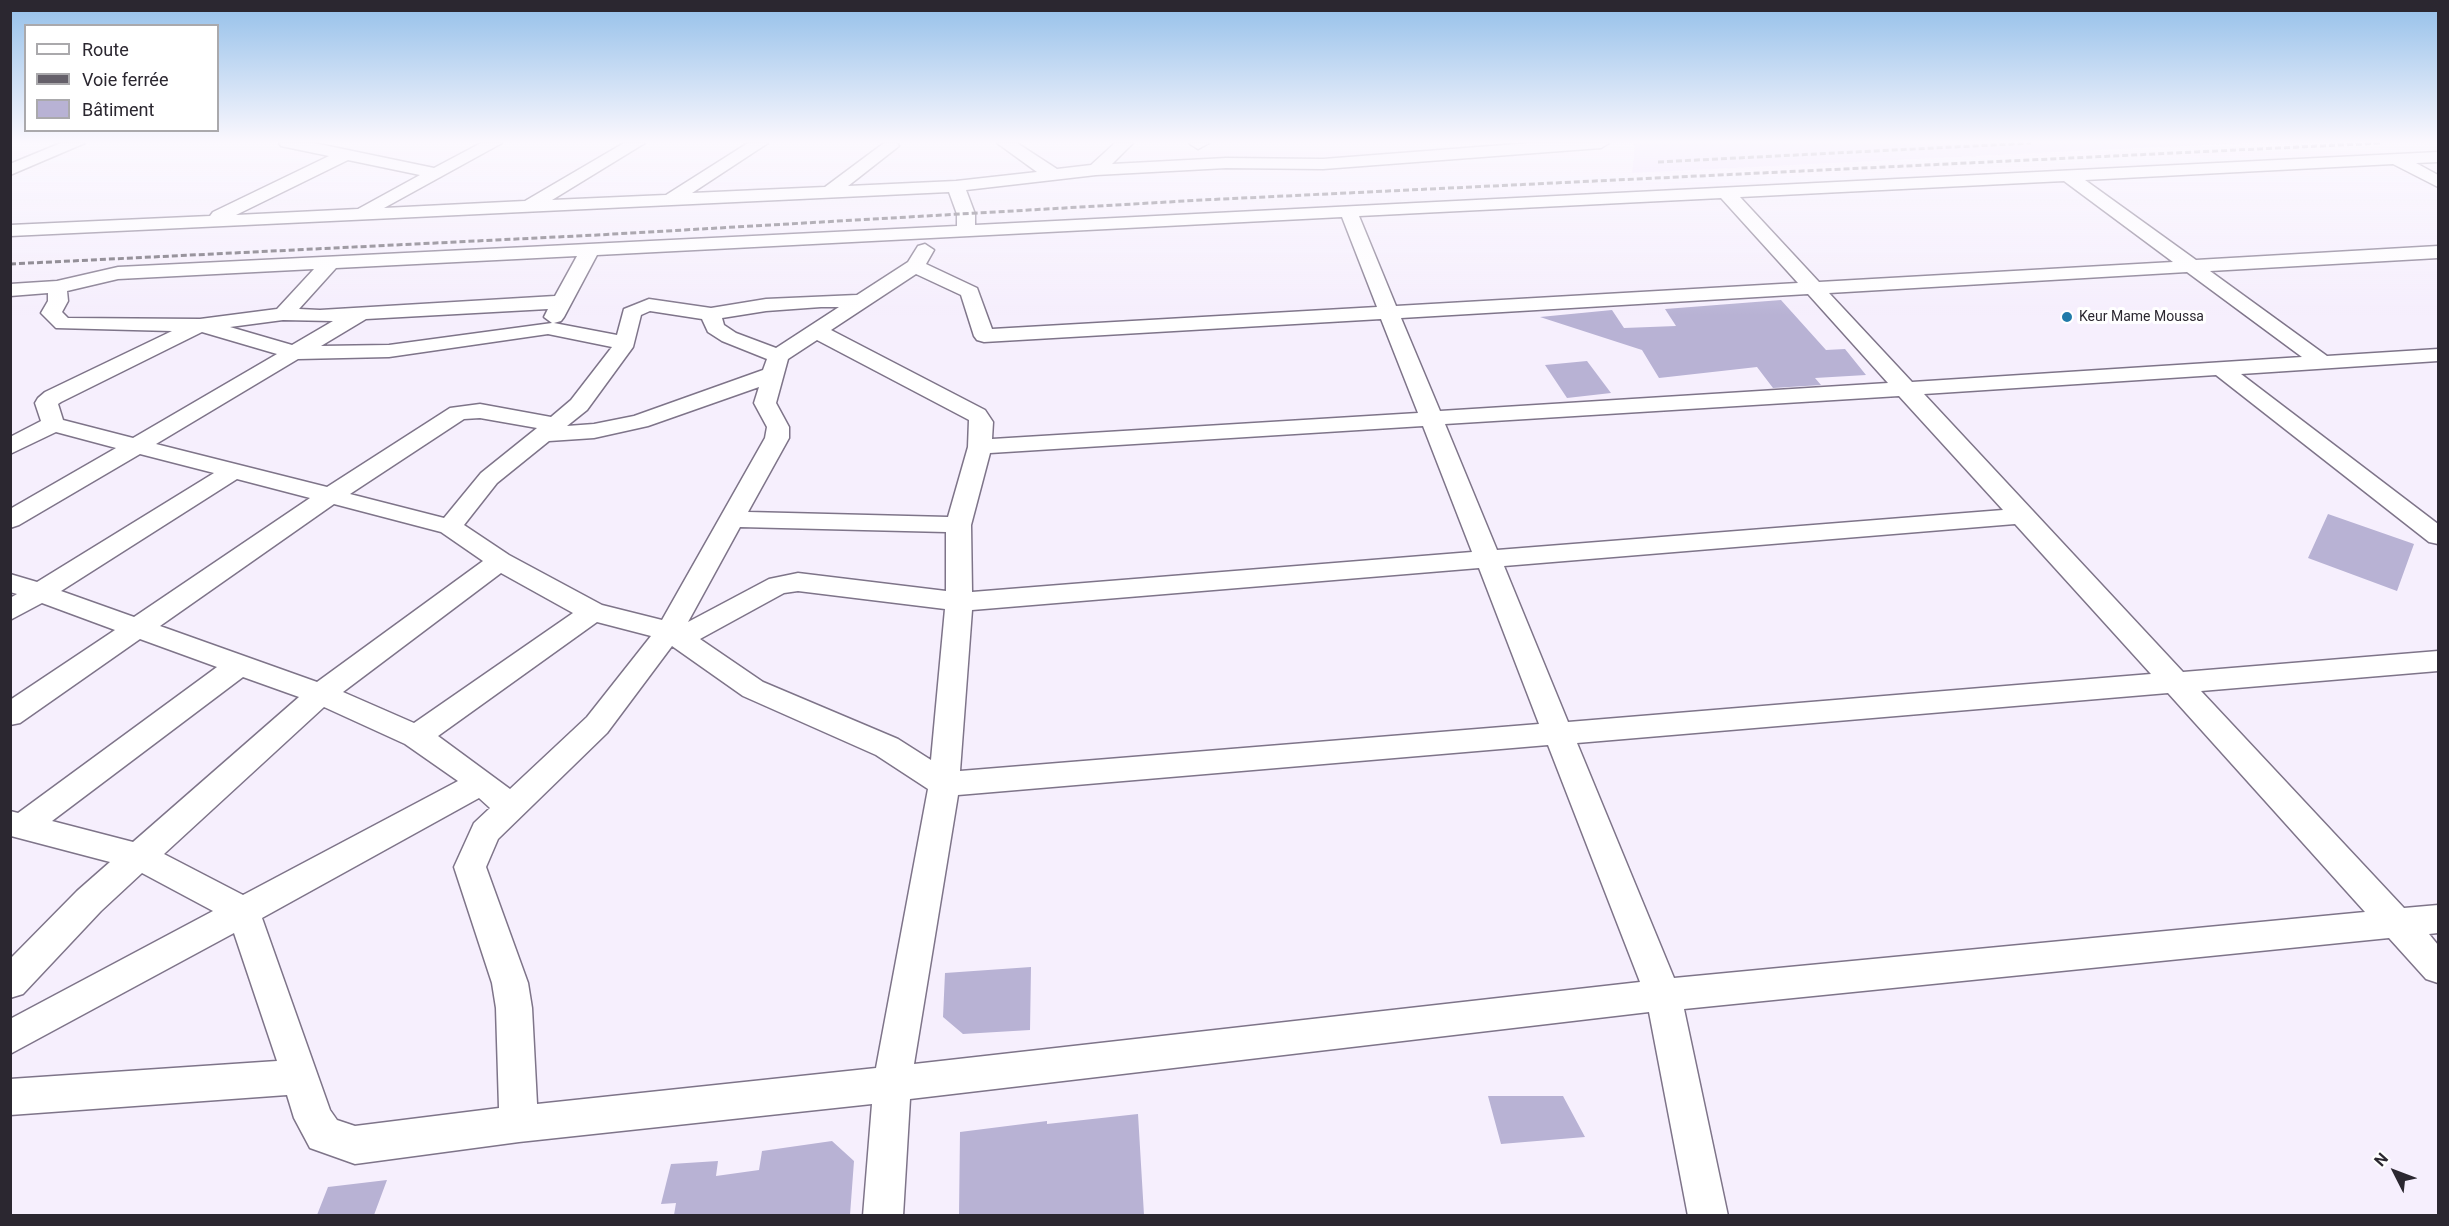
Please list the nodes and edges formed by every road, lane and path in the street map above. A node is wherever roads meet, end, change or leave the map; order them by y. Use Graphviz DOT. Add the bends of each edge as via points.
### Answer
graph roads {
  1 [pos="251,200"];
  2 [pos="384,200"];
  3 [pos="538,200"];
  4 [pos="665,200"];
  5 [pos="961,200"];
  6 [pos="1590,200"];
  7 [pos="1733,200"];
  8 [pos="2101,200"];
  9 [pos="528,206"];
  10 [pos="1349,213"];
  11 [pos="357,214"];
  12 [pos="208,221"];
  13 [pos="10,231"];
  14 [pos="966,232"];
  15 [pos="934,233"];
  16 [pos="591,248"];
  17 [pos="2439,252"];
  18 [pos="330,263"];
  19 [pos="915,266"];
  20 [pos="2188,266"];
  21 [pos="57,287"];
  22 [pos="1814,288"];
  23 [pos="10,290"];
  24 [pos="862,301"];
  25 [pos="562,302"];
  26 [pos="362,313"];
  27 [pos="1389,313"];
  28 [pos="283,314"];
  29 [pos="711,314"];
  30 [pos="200,325"];
  31 [pos="548,328"];
  32 [pos="816,331"];
  33 [pos="626,344"];
  34 [pos="297,353"];
  35 [pos="2439,355"];
  36 [pos="2322,362"];
  37 [pos="774,365"];
  38 [pos="2221,369"];
  39 [pos="1906,389"];
  40 [pos="1432,419"];
  41 [pos="53,424"];
  42 [pos="550,430"];
  43 [pos="139,446"];
  44 [pos="10,447"];
  45 [pos="980,447"];
  46 [pos="234,471"];
  47 [pos="330,496"];
  48 [pos="2023,516"];
  49 [pos="733,519"];
  50 [pos="10,520"];
  51 [pos="958,525"];
  52 [pos="450,527"];
  53 [pos="2439,536"];
  54 [pos="1488,559"];
  55 [pos="500,561"];
  56 [pos="10,582"];
  57 [pos="40,593"];
  58 [pos="959,602"];
  59 [pos="10,611"];
  60 [pos="593,612"];
  61 [pos="137,628"];
  62 [pos="674,635"];
  63 [pos="2439,661"];
  64 [pos="239,664"];
  65 [pos="2177,683"];
  66 [pos="321,694"];
  67 [pos="10,715"];
  68 [pos="1558,734"];
  69 [pos="416,736"];
  70 [pos="482,782"];
  71 [pos="944,784"];
  72 [pos="510,807"];
  73 [pos="16,825"];
  74 [pos="141,857"];
  75 [pos="243,911"];
  76 [pos="2439,919"];
  77 [pos="2398,923"];
  78 [pos="2439,968"];
  79 [pos="10,983"];
  80 [pos="1663,995"];
  81 [pos="10,1038"];
  82 [pos="301,1077"];
  83 [pos="892,1084"];
  84 [pos="10,1097"];
  85 [pos="519,1124"];
  86 [pos="883,1215"];
  87 [pos="1708,1215"];
  1 -- 12 [label="street"];
  2 -- 11 [label="street"];
  3 -- 9 [label="street"];
  4 -- 9 [label="street"];
  5 -- 14 [label="street"];
  6 -- 10 [label="street"];
  7 -- 22 [label="street"];
  8 -- 20 [label="street"];
  9 -- 11 [label="street"];
  10 -- 14 [label="street"];
  10 -- 27 [label="street"];
  11 -- 12 [label="street"];
  12 -- 13 [label="street"];
  14 -- 15 [label="street"];
  15 -- 16 [label="street"];
  15 -- 19 [label="street"];
  16 -- 18 [label="street"];
  16 -- 25 [label="street"];
  17 -- 20 [label="street"];
  18 -- 21 [label="street" via="118,273"];
  18 -- 28 [label="street"];
  19 -- 24 [label="street"];
  19 -- 27 [label="street" via="970,292 984,336"];
  20 -- 22 [label="street"];
  20 -- 36 [label="street"];
  21 -- 23 [label="street"];
  21 -- 30 [label="street" via="58,301 51,313 63,324"];
  22 -- 27 [label="street"];
  22 -- 39 [label="street"];
  24 -- 29 [label="street" via="766,305"];
  24 -- 32 [label="street"];
  25 -- 26 [label="street"];
  25 -- 31 [label="street"];
  26 -- 28 [label="street"];
  26 -- 34 [label="street"];
  27 -- 40 [label="street"];
  28 -- 30 [label="street"];
  29 -- 33 [label="street" via="648,305 636,309 631,313"];
  29 -- 37 [label="street" via="715,328"];
  30 -- 34 [label="street"];
  30 -- 41 [label="street" via="53,397 46,403"];
  31 -- 33 [label="street"];
  31 -- 34 [label="street" via="389,351"];
  32 -- 37 [label="street"];
  32 -- 45 [label="street" via="977,415 982,422"];
  33 -- 42 [label="street" via="579,405"];
  34 -- 43 [label="street"];
  35 -- 36 [label="street"];
  36 -- 38 [label="street"];
  37 -- 42 [label="street" via="640,421 594,431"];
  37 -- 49 [label="street" via="765,404 778,427 777,438"];
  38 -- 39 [label="street"];
  38 -- 53 [label="street"];
  39 -- 40 [label="street"];
  39 -- 48 [label="street"];
  40 -- 45 [label="street"];
  40 -- 54 [label="street"];
  41 -- 43 [label="street"];
  41 -- 44 [label="street"];
  42 -- 47 [label="street" via="480,411 458,413"];
  42 -- 52 [label="street" via="489,478"];
  43 -- 46 [label="street"];
  43 -- 50 [label="street"];
  45 -- 51 [label="street"];
  46 -- 47 [label="street"];
  46 -- 57 [label="street"];
  47 -- 52 [label="street"];
  47 -- 61 [label="street"];
  48 -- 54 [label="street"];
  48 -- 65 [label="street"];
  49 -- 51 [label="street"];
  49 -- 62 [label="street"];
  51 -- 58 [label="street"];
  52 -- 55 [label="street"];
  54 -- 58 [label="street"];
  54 -- 68 [label="street"];
  55 -- 60 [label="street"];
  55 -- 66 [label="street"];
  56 -- 57 [label="street"];
  57 -- 59 [label="street"];
  57 -- 61 [label="street"];
  58 -- 62 [label="street" via="798,582 778,585"];
  58 -- 71 [label="street"];
  60 -- 62 [label="street"];
  60 -- 69 [label="street"];
  61 -- 64 [label="street"];
  61 -- 67 [label="street"];
  62 -- 71 [label="street" via="753,689 887,747"];
  62 -- 72 [label="street" via="597,725"];
  63 -- 65 [label="street"];
  64 -- 66 [label="street"];
  64 -- 73 [label="street"];
  65 -- 68 [label="street"];
  65 -- 77 [label="street"];
  66 -- 69 [label="street"];
  66 -- 74 [label="street"];
  68 -- 71 [label="street"];
  68 -- 80 [label="street"];
  69 -- 70 [label="street"];
  70 -- 72 [label="street"];
  70 -- 75 [label="street"];
  71 -- 83 [label="street"];
  72 -- 85 [label="street" via="485,832 470,867 510,983"];
  73 -- 74 [label="street"];
  74 -- 75 [label="street"];
  74 -- 79 [label="street" via="89,901"];
  75 -- 81 [label="street"];
  75 -- 82 [label="street"];
  76 -- 77 [label="street"];
  77 -- 78 [label="street"];
  77 -- 80 [label="street"];
  80 -- 83 [label="street"];
  80 -- 87 [label="street"];
  82 -- 84 [label="street"];
  82 -- 85 [label="street" via="313,1118 324,1135 355,1145"];
  83 -- 85 [label="street"];
  83 -- 86 [label="street"];
}
